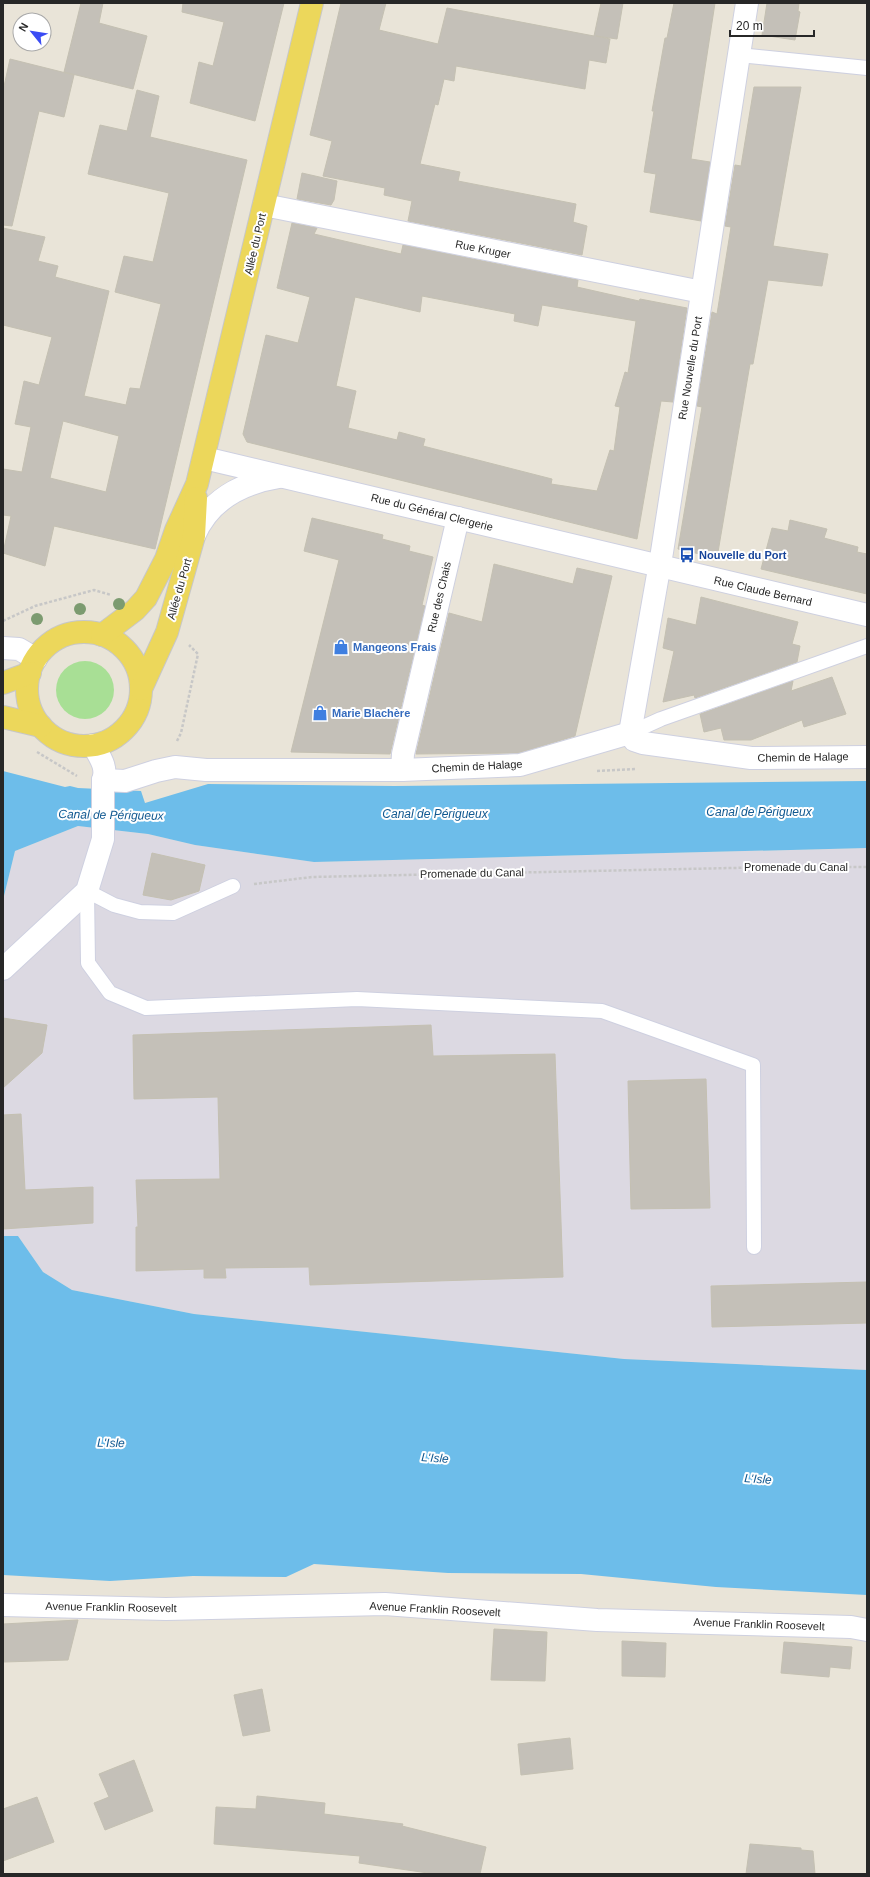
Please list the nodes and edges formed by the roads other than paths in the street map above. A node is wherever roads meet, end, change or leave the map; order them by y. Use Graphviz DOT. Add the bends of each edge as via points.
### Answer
graph roads {
  1 [pos="312,3"];
  2 [pos="747,3"];
  3 [pos="739,55"];
  4 [pos="867,68"];
  5 [pos="264,205"];
  6 [pos="702,292"];
  7 [pos="204,458"];
  8 [pos="284,476"];
  9 [pos="197,484"];
  10 [pos="458,518"];
  11 [pos="194,536"];
  12 [pos="659,566"];
  13 [pos="867,615"];
  14 [pos="102,635"];
  15 [pos="867,646"];
  16 [pos="3,648"];
  17 [pos="33,666"];
  18 [pos="3,683"];
  19 [pos="141,689"];
  20 [pos="3,717"];
  21 [pos="41,726"];
  22 [pos="630,733"];
  23 [pos="93,745"];
  24 [pos="867,756"];
  25 [pos="402,770"];
  26 [pos="103,783"];
  27 [pos="233,886"];
  28 [pos="87,891"];
  29 [pos="3,969"];
  30 [pos="754,1247"];
  31 [pos="3,1604"];
  32 [pos="867,1630"];
  1 -- 5 [label="main road, Allée du Port"];
  2 -- 3 [label="street, Rue Nouvelle du Port"];
  3 -- 4 [label="lane"];
  3 -- 6 [label="street, Rue Nouvelle du Port"];
  5 -- 6 [label="street, Rue Kruger"];
  5 -- 7 [label="main road, Allée du Port"];
  6 -- 12 [label="street, Rue Nouvelle du Port"];
  7 -- 8 [label="street, Rue du Général Clergerie"];
  7 -- 9 [label="main road, Allée du Port"];
  8 -- 10 [label="street, Rue du Général Clergerie"];
  8 -- 11 [label="street" via="261,481 227,495 207,513 199,523"];
  9 -- 11 [label="main road, Allée du Port"];
  9 -- 14 [label="main road, Allée du Port" via="166,559 146,598 135,610"];
  10 -- 12 [label="street, Rue du Général Clergerie"];
  10 -- 25 [label="street, Rue des Chais" via="402,754"];
  11 -- 19 [label="main road, Allée du Port" via="167,632"];
  12 -- 13 [label="street, Rue Claude Bernard"];
  12 -- 22 [label="street, Rue Nouvelle du Port"];
  14 -- 17 [label="main road" via="72,633 58,638 45,647"];
  14 -- 19 [label="main road" via="118,643 130,655 138,672"];
  15 -- 22 [label="lane" via="661,719"];
  16 -- 17 [label="street" via="19,649"];
  17 -- 18 [label="main road"];
  17 -- 21 [label="main road" via="28,690 30,706"];
  19 -- 23 [label="main road" via="138,708 131,722 107,741"];
  20 -- 21 [label="main road"];
  21 -- 23 [label="main road" via="56,738 68,743"];
  22 -- 24 [label="street, Chemin de Halage" via="634,740 643,743 751,758"];
  22 -- 25 [label="street, Chemin de Halage" via="520,765"];
  23 -- 26 [label="street" via="102,760 105,775"];
  25 -- 26 [label="street, Chemin de Halage" via="206,770 175,767 125,781"];
  26 -- 28 [label="street" via="103,839"];
  27 -- 28 [label="lane" via="174,913 140,912 114,904"];
  28 -- 29 [label="street"];
  28 -- 30 [label="lane" via="88,963 110,993 146,1008 357,999 602,1011 753,1065"];
  31 -- 32 [label="street, Avenue Franklin Roosevelt" via="166,1609 385,1604 597,1620 843,1627"];
}
